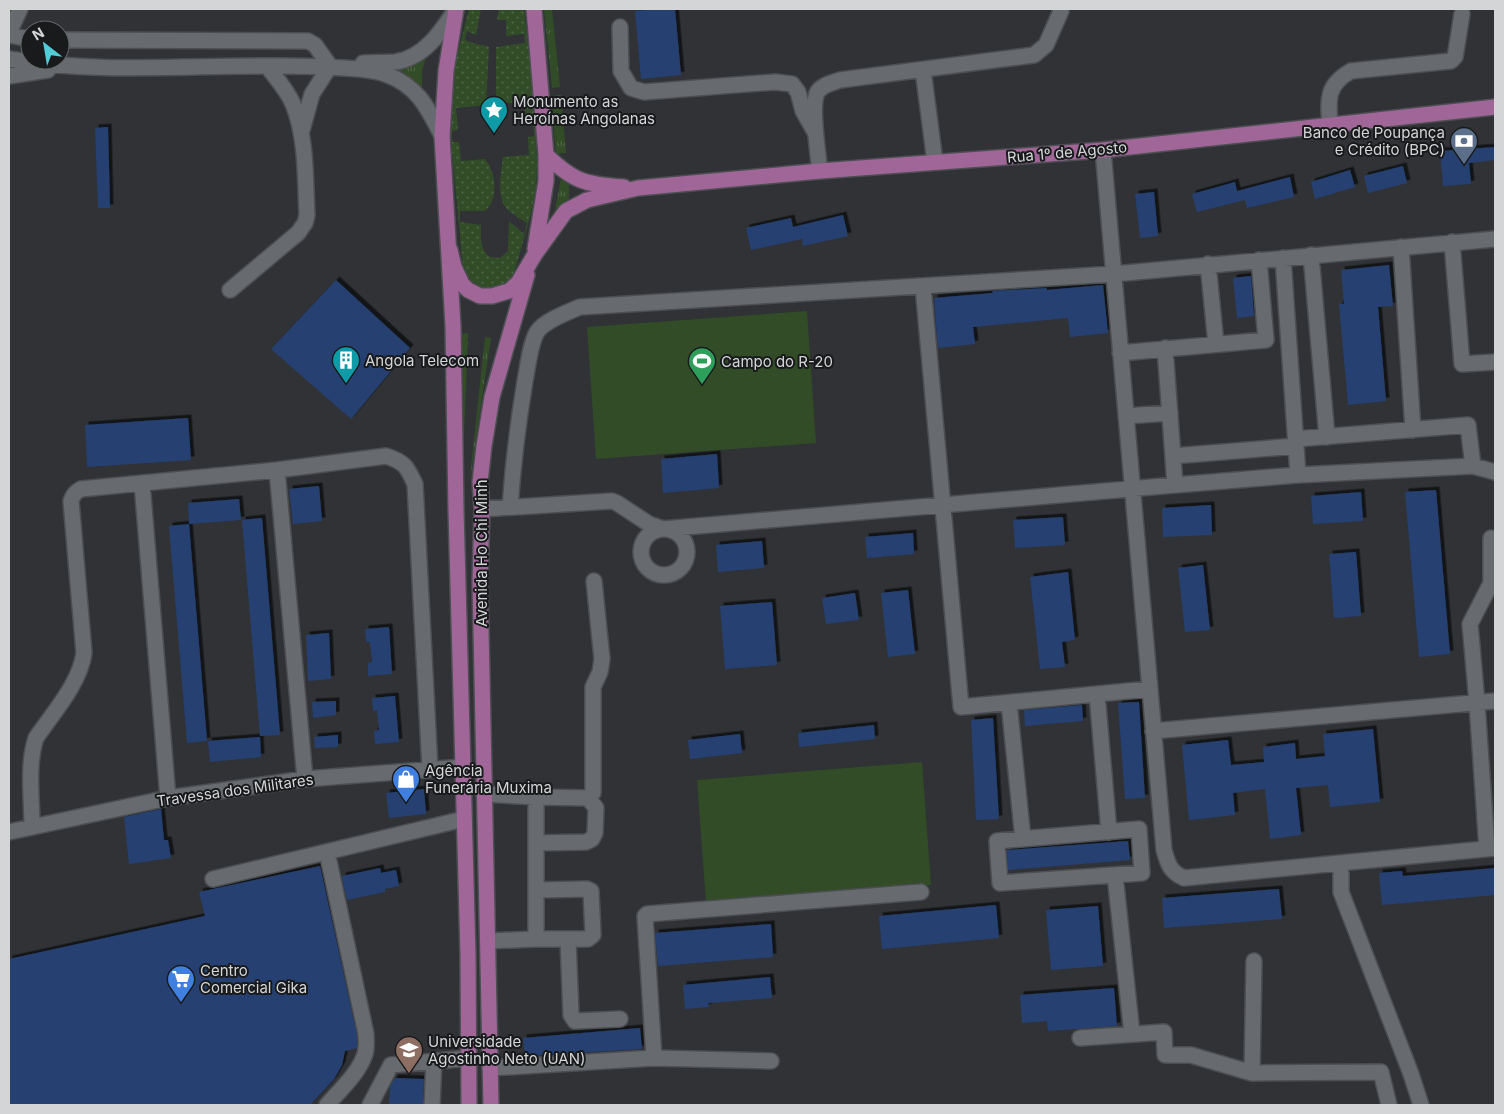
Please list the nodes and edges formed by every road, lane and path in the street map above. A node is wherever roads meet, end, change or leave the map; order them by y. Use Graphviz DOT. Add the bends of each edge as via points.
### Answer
graph roads {
  1 [pos="20,9"];
  2 [pos="456,9"];
  3 [pos="534,9"];
  4 [pos="1060,9"];
  5 [pos="1462,14"];
  6 [pos="620,26"];
  7 [pos="9,34"];
  8 [pos="70,40"];
  9 [pos="9,59"];
  10 [pos="266,66"];
  11 [pos="330,66"];
  12 [pos="72,67"];
  13 [pos="923,70"];
  14 [pos="9,76"];
  15 [pos="1495,107"];
  16 [pos="1330,125"];
  17 [pos="302,130"];
  18 [pos="816,135"];
  19 [pos="442,136"];
  20 [pos="1103,150"];
  21 [pos="546,156"];
  22 [pos="935,162"];
  23 [pos="820,171"];
  24 [pos="638,188"];
  25 [pos="1495,239"];
  26 [pos="1452,242"];
  27 [pos="1400,248"];
  28 [pos="450,250"];
  29 [pos="535,254"];
  30 [pos="1311,255"];
  31 [pos="1283,258"];
  32 [pos="1259,260"];
  33 [pos="1208,264"];
  34 [pos="1114,274"];
  35 [pos="923,286"];
  36 [pos="230,290"];
  37 [pos="1216,344"];
  38 [pos="1165,348"];
  39 [pos="1120,353"];
  40 [pos="1495,362"];
  41 [pos="1170,413"];
  42 [pos="1126,416"];
  43 [pos="1413,430"];
  44 [pos="1327,437"];
  45 [pos="1296,443"];
  46 [pos="1173,456"];
  47 [pos="1473,466"];
  48 [pos="277,470"];
  49 [pos="1495,472"];
  50 [pos="1298,475"];
  51 [pos="142,483"];
  52 [pos="1175,485"];
  53 [pos="1133,489"];
  54 [pos="942,506"];
  55 [pos="510,507"];
  56 [pos="482,508"];
  57 [pos="1491,538"];
  58 [pos="594,581"];
  59 [pos="1149,689"];
  60 [pos="1096,694"];
  61 [pos="1495,701"];
  62 [pos="1477,702"];
  63 [pos="1009,703"];
  64 [pos="1153,731"];
  65 [pos="464,767"];
  66 [pos="430,769"];
  67 [pos="305,779"];
  68 [pos="484,794"];
  69 [pos="536,797"];
  70 [pos="168,798"];
  71 [pos="588,798"];
  72 [pos="464,819"];
  73 [pos="32,827"];
  74 [pos="9,832"];
  75 [pos="1109,832"];
  76 [pos="1022,839"];
  77 [pos="536,843"];
  78 [pos="1491,849"];
  79 [pos="327,852"];
  80 [pos="1341,864"];
  81 [pos="1115,875"];
  82 [pos="213,879"];
  83 [pos="536,890"];
  84 [pos="921,892"];
  85 [pos="536,939"];
  86 [pos="568,940"];
  87 [pos="488,941"];
  88 [pos="1254,961"];
  89 [pos="620,1019"];
  90 [pos="1132,1034"];
  91 [pos="1080,1038"];
  92 [pos="470,1058"];
  93 [pos="654,1058"];
  94 [pos="434,1061"];
  95 [pos="771,1061"];
  96 [pos="490,1068"];
  97 [pos="1252,1073"];
  98 [pos="327,1105"];
  99 [pos="370,1105"];
  100 [pos="432,1105"];
  101 [pos="469,1105"];
  102 [pos="491,1105"];
  103 [pos="1389,1105"];
  104 [pos="1421,1105"];
  1 -- 7 [label="street"];
  2 -- 11 [label="street" via="442,32 415,55 398,62"];
  2 -- 19 [label="main road, Avenida Ho Chi Minh" via="446,71"];
  3 -- 21 [label="main road, Avenida Ho Chi Minh"];
  4 -- 13 [label="street" via="1046,45 1034,55"];
  5 -- 16 [label="street" via="1455,56 1451,61 1345,74 1333,87 1328,100"];
  6 -- 18 [label="street" via="621,71 631,88 644,92 775,82 792,84"];
  8 -- 11 [label="street" via="308,41 315,45"];
  9 -- 12 [label="street"];
  10 -- 11 [label="street"];
  10 -- 12 [label="street"];
  10 -- 17 [label="street" via="293,103"];
  11 -- 17 [label="street" via="312,94"];
  11 -- 19 [label="street" via="384,73 403,83 420,97"];
  12 -- 14 [label="street"];
  13 -- 18 [label="street" via="840,80 824,86 817,94"];
  13 -- 22 [label="street"];
  15 -- 16 [label="main road, Rua 1º de Agosto"];
  16 -- 20 [label="main road, Rua 1º de Agosto"];
  17 -- 36 [label="street" via="305,223 298,233"];
  18 -- 23 [label="street"];
  19 -- 28 [label="main road, Avenida Ho Chi Minh"];
  20 -- 22 [label="main road, Rua 1º de Agosto"];
  20 -- 34 [label="street"];
  21 -- 24 [label="main road" via="582,182"];
  21 -- 29 [label="main road, Avenida Ho Chi Minh"];
  22 -- 23 [label="main road, Rua 1º de Agosto"];
  23 -- 24 [label="main road, Rua 1º de Agosto"];
  24 -- 29 [label="main road" via="588,200 566,211"];
  25 -- 26 [label="street"];
  26 -- 27 [label="street"];
  26 -- 40 [label="street" via="1462,364"];
  27 -- 30 [label="street"];
  27 -- 43 [label="street"];
  28 -- 29 [label="main road" via="462,284 480,296 509,291 518,283"];
  28 -- 65 [label="main road, Avenida Ho Chi Minh"];
  29 -- 56 [label="main road, Avenida Ho Chi Minh" via="492,397 481,473"];
  30 -- 31 [label="street"];
  30 -- 44 [label="street"];
  31 -- 32 [label="street"];
  31 -- 45 [label="street"];
  32 -- 33 [label="street"];
  32 -- 37 [label="street" via="1266,340"];
  33 -- 34 [label="street"];
  33 -- 37 [label="street"];
  34 -- 35 [label="street"];
  34 -- 39 [label="street"];
  35 -- 54 [label="street"];
  35 -- 55 [label="street" via="580,307 559,315 538,331 530,355 514,453"];
  37 -- 38 [label="street"];
  38 -- 39 [label="street"];
  38 -- 41 [label="street"];
  39 -- 42 [label="street"];
  41 -- 42 [label="street"];
  41 -- 46 [label="street"];
  42 -- 53 [label="street"];
  43 -- 44 [label="street"];
  43 -- 47 [label="street" via="1468,425"];
  44 -- 45 [label="street"];
  45 -- 46 [label="street"];
  45 -- 50 [label="street"];
  46 -- 52 [label="street"];
  47 -- 49 [label="street"];
  47 -- 50 [label="street"];
  48 -- 51 [label="street"];
  48 -- 66 [label="street" via="386,456 399,460 412,476 415,484"];
  48 -- 67 [label="street"];
  50 -- 52 [label="street"];
  51 -- 70 [label="street"];
  51 -- 73 [label="street" via="81,489 72,496 84,653 77,678 33,746"];
  52 -- 53 [label="street"];
  53 -- 54 [label="street"];
  53 -- 59 [label="street"];
  54 -- 55 [label="street" via="663,529 612,502"];
  54 -- 63 [label="street" via="961,708"];
  55 -- 56 [label="street"];
  56 -- 68 [label="main road, Avenida Ho Chi Minh" via="480,582"];
  57 -- 62 [label="street" via="1491,583 1470,624"];
  58 -- 71 [label="street" via="602,659 593,687 593,792"];
  59 -- 60 [label="street"];
  59 -- 64 [label="street"];
  60 -- 63 [label="street"];
  60 -- 75 [label="street"];
  61 -- 62 [label="street"];
  62 -- 64 [label="street"];
  62 -- 78 [label="street"];
  63 -- 76 [label="street"];
  64 -- 80 [label="street" via="1164,850 1173,873 1184,878"];
  65 -- 66 [label="street, Travessa dos Militares"];
  65 -- 72 [label="main road, Avenida Ho Chi Minh"];
  66 -- 67 [label="street, Travessa dos Militares"];
  67 -- 70 [label="street, Travessa dos Militares"];
  68 -- 69 [label="street"];
  68 -- 87 [label="main road, Avenida Ho Chi Minh"];
  69 -- 71 [label="street"];
  69 -- 77 [label="street"];
  70 -- 73 [label="street, Travessa dos Militares"];
  71 -- 77 [label="street" via="596,808 592,839 586,842"];
  72 -- 79 [label="street"];
  72 -- 92 [label="main road, Avenida Ho Chi Minh"];
  73 -- 74 [label="street, Travessa dos Militares"];
  75 -- 76 [label="street"];
  75 -- 81 [label="street" via="1139,829 1142,873"];
  76 -- 81 [label="street" via="998,841 1000,884"];
  77 -- 83 [label="street"];
  78 -- 80 [label="street"];
  79 -- 82 [label="street"];
  79 -- 98 [label="street" via="366,1034 366,1051 353,1074"];
  80 -- 104 [label="street" via="1341,892"];
  81 -- 90 [label="street"];
  83 -- 85 [label="street"];
  83 -- 86 [label="street" via="592,891 593,935 588,939"];
  84 -- 93 [label="street" via="648,914 645,916"];
  85 -- 86 [label="street"];
  85 -- 87 [label="street"];
  86 -- 89 [label="street" via="571,1015 574,1021"];
  87 -- 96 [label="main road, Avenida Ho Chi Minh"];
  88 -- 97 [label="street"];
  90 -- 91 [label="street"];
  90 -- 97 [label="street" via="1164,1032 1165,1056 1191,1055"];
  92 -- 94 [label="street"];
  92 -- 101 [label="main road, Avenida Ho Chi Minh"];
  93 -- 95 [label="street"];
  93 -- 96 [label="street"];
  94 -- 99 [label="street" via="391,1065"];
  94 -- 100 [label="street"];
  96 -- 102 [label="main road, Avenida Ho Chi Minh"];
  97 -- 103 [label="street" via="1381,1072"];
}
